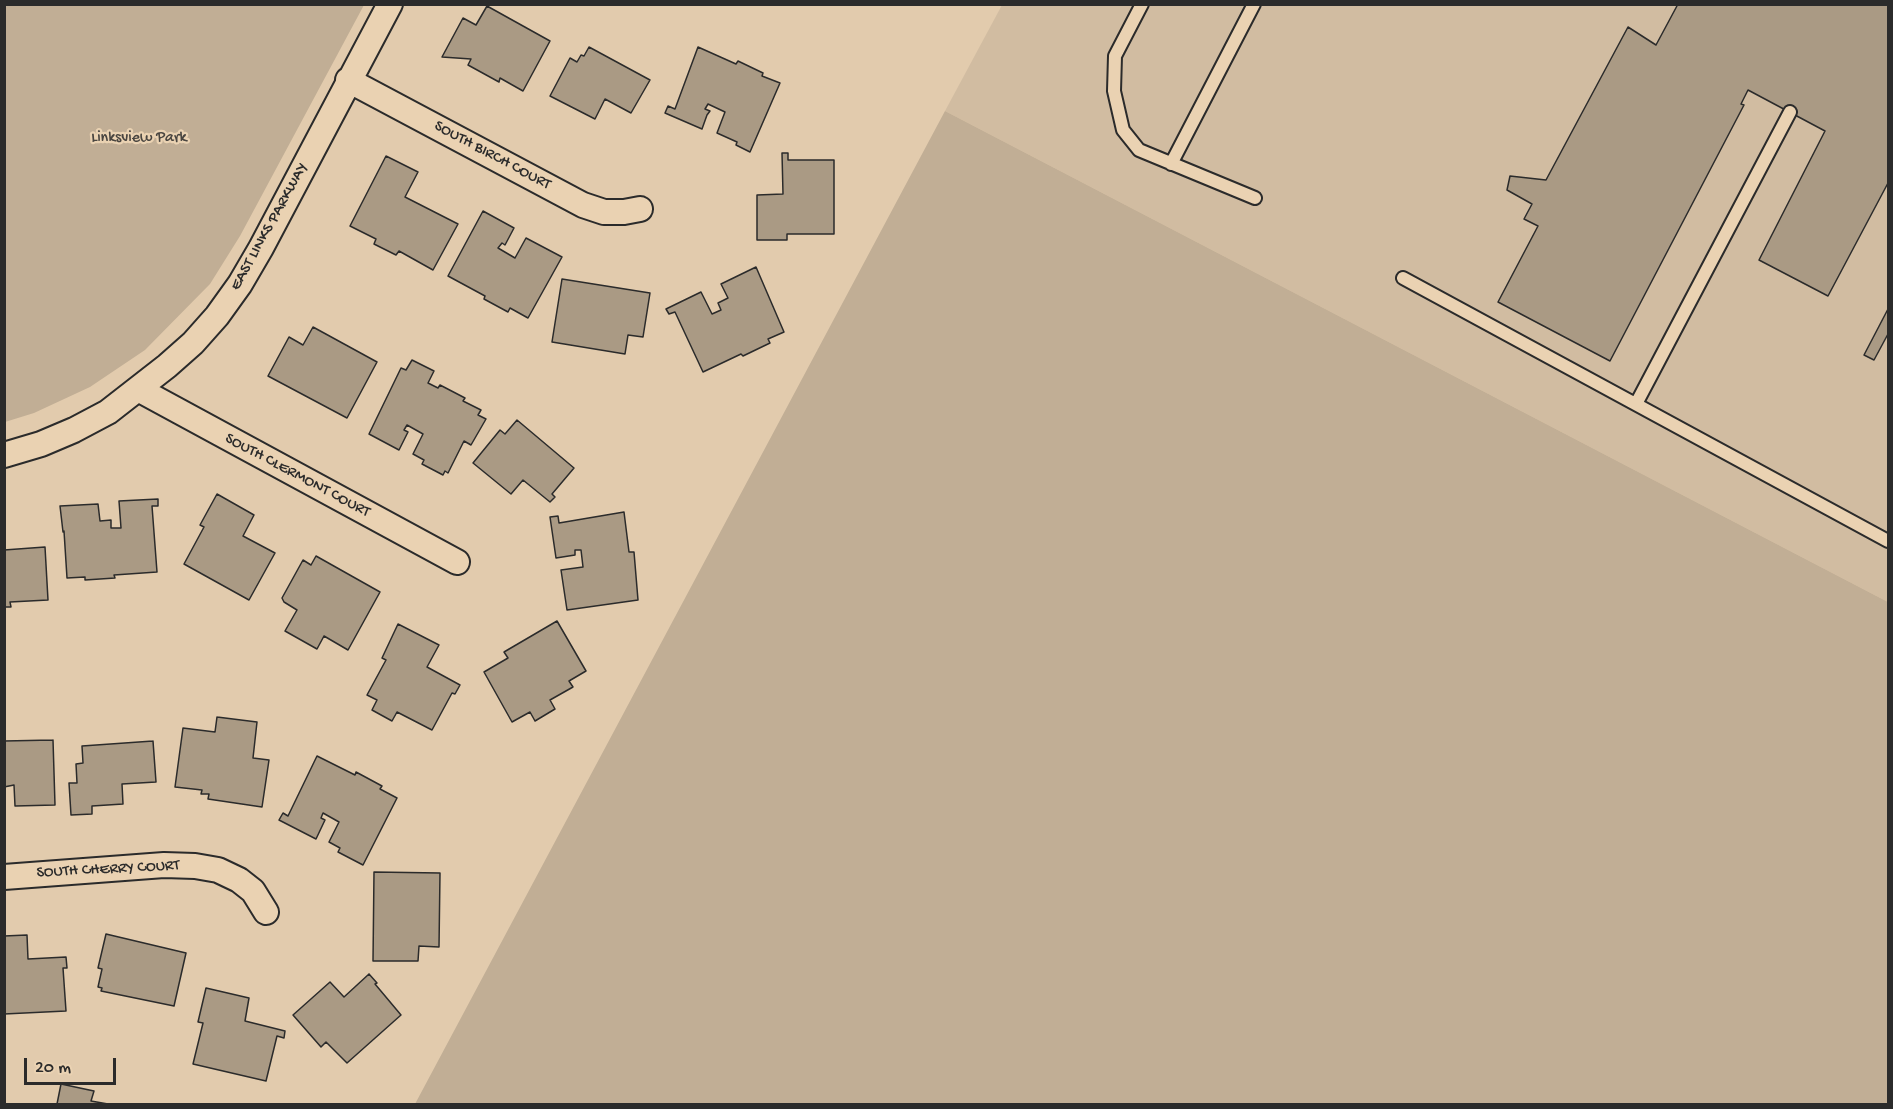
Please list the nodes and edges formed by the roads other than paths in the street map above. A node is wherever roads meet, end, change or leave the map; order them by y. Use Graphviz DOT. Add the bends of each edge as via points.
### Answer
graph roads {
  1 [pos="390,4"];
  2 [pos="1142,4"];
  3 [pos="1254,4"];
  4 [pos="348,80"];
  5 [pos="1790,112"];
  6 [pos="1171,164"];
  7 [pos="1254,198"];
  8 [pos="640,209"];
  9 [pos="1402,278"];
  10 [pos="138,390"];
  11 [pos="1636,404"];
  12 [pos="4,454"];
  13 [pos="1888,541"];
  14 [pos="457,562"];
  15 [pos="4,877"];
  16 [pos="266,912"];
  1 -- 4 [label="street, EAST LINKS PARKWAY"];
  2 -- 6 [label="lane" via="1115,56 1114,92 1123,130 1139,150"];
  3 -- 6 [label="lane"];
  4 -- 8 [label="street, SOUTH BIRCH COURT" via="583,205 604,212"];
  4 -- 10 [label="street, EAST LINKS PARKWAY" via="240,284 193,343"];
  5 -- 11 [label="lane"];
  6 -- 7 [label="lane"];
  9 -- 11 [label="lane"];
  10 -- 12 [label="street, EAST LINKS PARKWAY" via="74,430"];
  10 -- 14 [label="street, SOUTH CLERMONT COURT"];
  11 -- 13 [label="lane"];
  15 -- 16 [label="street, SOUTH CHERRY COURT" via="195,866 218,870 239,880 253,891"];
}
